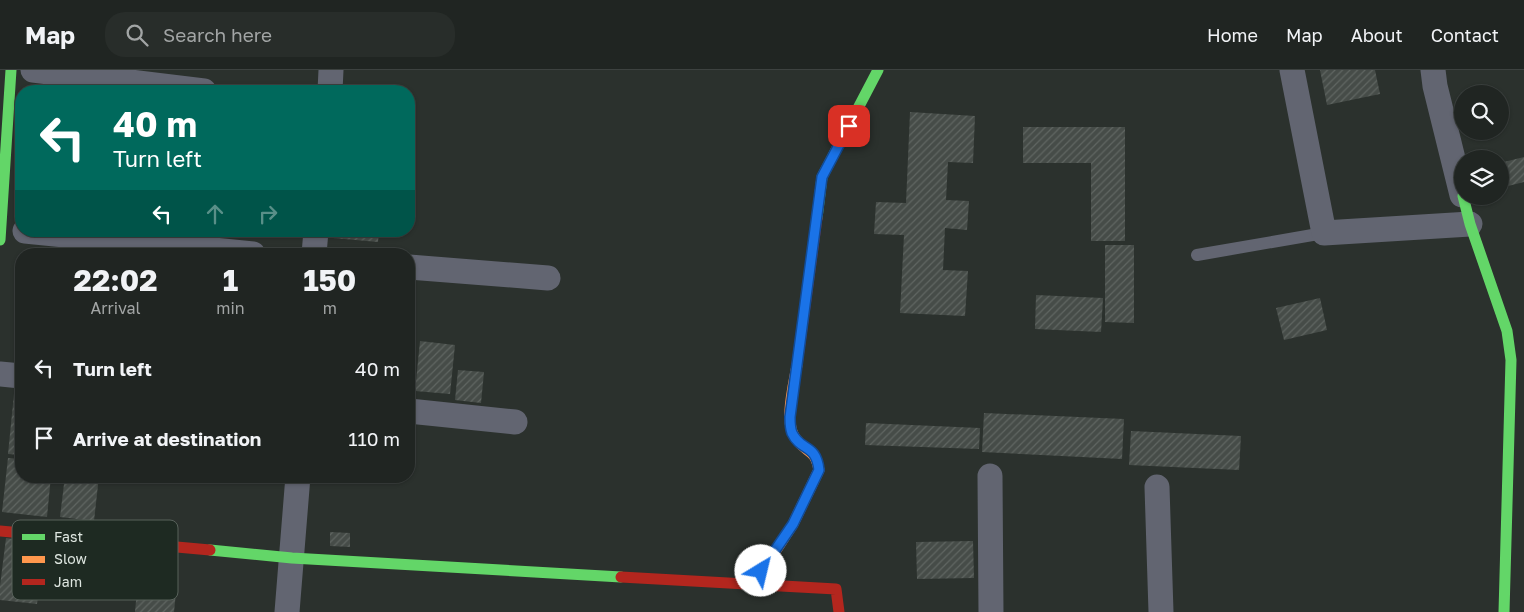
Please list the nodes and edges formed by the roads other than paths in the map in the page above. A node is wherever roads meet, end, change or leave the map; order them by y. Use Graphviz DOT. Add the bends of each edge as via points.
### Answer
graph roads {
  1 [pos="11,70"];
  2 [pos="33,70"];
  3 [pos="330,70"];
  4 [pos="878,70"];
  5 [pos="1292,70"];
  6 [pos="1433,70"];
  7 [pos="155,85"];
  8 [pos="330,85"];
  9 [pos="1454,161"];
  10 [pos="1465,205"];
  11 [pos="1470,224"];
  12 [pos="1,229"];
  13 [pos="15,230"];
  14 [pos="1324,233"];
  15 [pos="83,237"];
  16 [pos="0,240"];
  17 [pos="193,248"];
  18 [pos="1197,255"];
  19 [pos="415,267"];
  20 [pos="548,278"];
  21 [pos="0,374"];
  22 [pos="15,375"];
  23 [pos="415,413"];
  24 [pos="515,422"];
  25 [pos="990,476"];
  26 [pos="297,483"];
  27 [pos="1157,487"];
  28 [pos="178,547"];
  29 [pos="292,558"];
  30 [pos="751,584"];
  31 [pos="287,612"];
  32 [pos="838,612"];
  33 [pos="991,612"];
  34 [pos="1161,612"];
  35 [pos="1504,612"];
  1 -- 12 [label="street"];
  2 -- 7 [label="street"];
  3 -- 8 [label="street"];
  4 -- 30 [label="street" via="822,177 790,417 791,431 797,441 814,453 819,470 793,524"];
  5 -- 14 [label="street"];
  6 -- 9 [label="street"];
  10 -- 11 [label="street"];
  11 -- 14 [label="street"];
  11 -- 35 [label="street" via="1508,331 1511,360"];
  12 -- 13 [label="street"];
  12 -- 16 [label="street"];
  14 -- 18 [label="lane"];
  15 -- 17 [label="street"];
  19 -- 20 [label="street"];
  21 -- 22 [label="street"];
  23 -- 24 [label="street"];
  25 -- 33 [label="street"];
  26 -- 29 [label="street"];
  27 -- 34 [label="street"];
  28 -- 29 [label="street"];
  29 -- 30 [label="street"];
  29 -- 31 [label="street"];
  30 -- 32 [label="street" via="836,588"];
}
